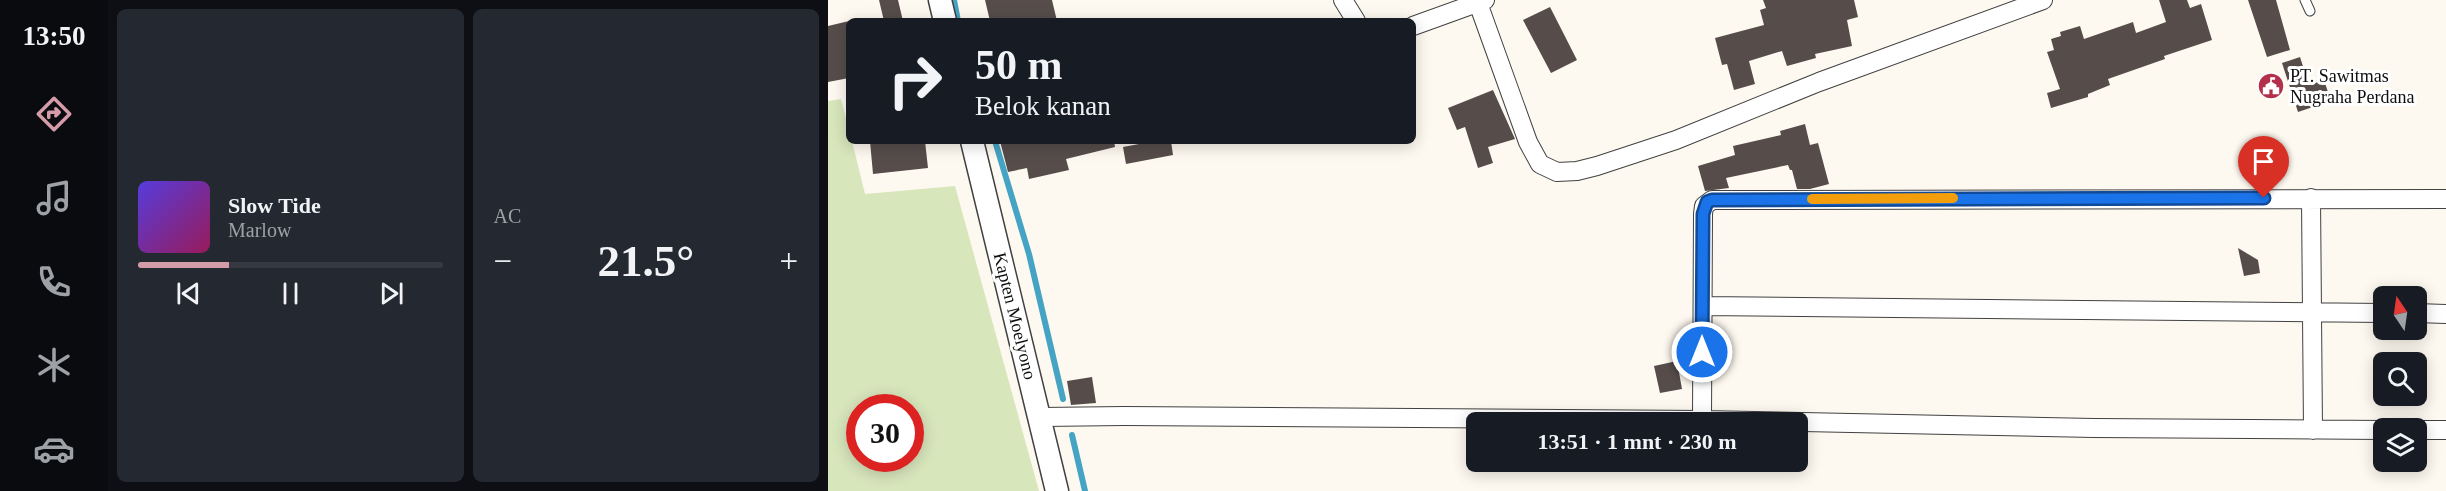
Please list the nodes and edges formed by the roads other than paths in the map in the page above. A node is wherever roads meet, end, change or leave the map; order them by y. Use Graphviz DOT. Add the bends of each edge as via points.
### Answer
graph roads {
  1 [pos="1344,0"];
  2 [pos="2043,0"];
  3 [pos="2305,0"];
  4 [pos="1481,2"];
  5 [pos="2310,11"];
  6 [pos="1354,18"];
  7 [pos="1416,25"];
  8 [pos="973,144"];
  9 [pos="2311,198"];
  10 [pos="2446,199"];
  11 [pos="1703,306"];
  12 [pos="2312,312"];
  13 [pos="2373,313"];
  14 [pos="2427,314"];
  15 [pos="2446,314"];
  16 [pos="1702,412"];
  17 [pos="1041,417"];
  18 [pos="1466,418"];
  19 [pos="1808,422"];
  20 [pos="2313,430"];
  21 [pos="2373,430"];
  22 [pos="2427,430"];
  23 [pos="2446,430"];
  24 [pos="1057,491"];
  1 -- 6 [label="street"];
  2 -- 4 [label="street" via="1819,82 1676,140 1597,166 1557,172 1540,165 1528,142"];
  3 -- 5 [label="lane"];
  4 -- 7 [label="street"];
  8 -- 17 [label="street, Kapten Moelyono"];
  9 -- 10 [label="street"];
  9 -- 11 [label="street" via="1712,200 1707,202 1703,214"];
  9 -- 12 [label="street"];
  11 -- 12 [label="street"];
  11 -- 16 [label="street"];
  12 -- 13 [label="street"];
  12 -- 20 [label="street"];
  14 -- 15 [label="street"];
  17 -- 18 [label="street"];
  17 -- 24 [label="street, Kapten Moelyono"];
  19 -- 20 [label="street"];
  20 -- 21 [label="street"];
  22 -- 23 [label="street"];
}
